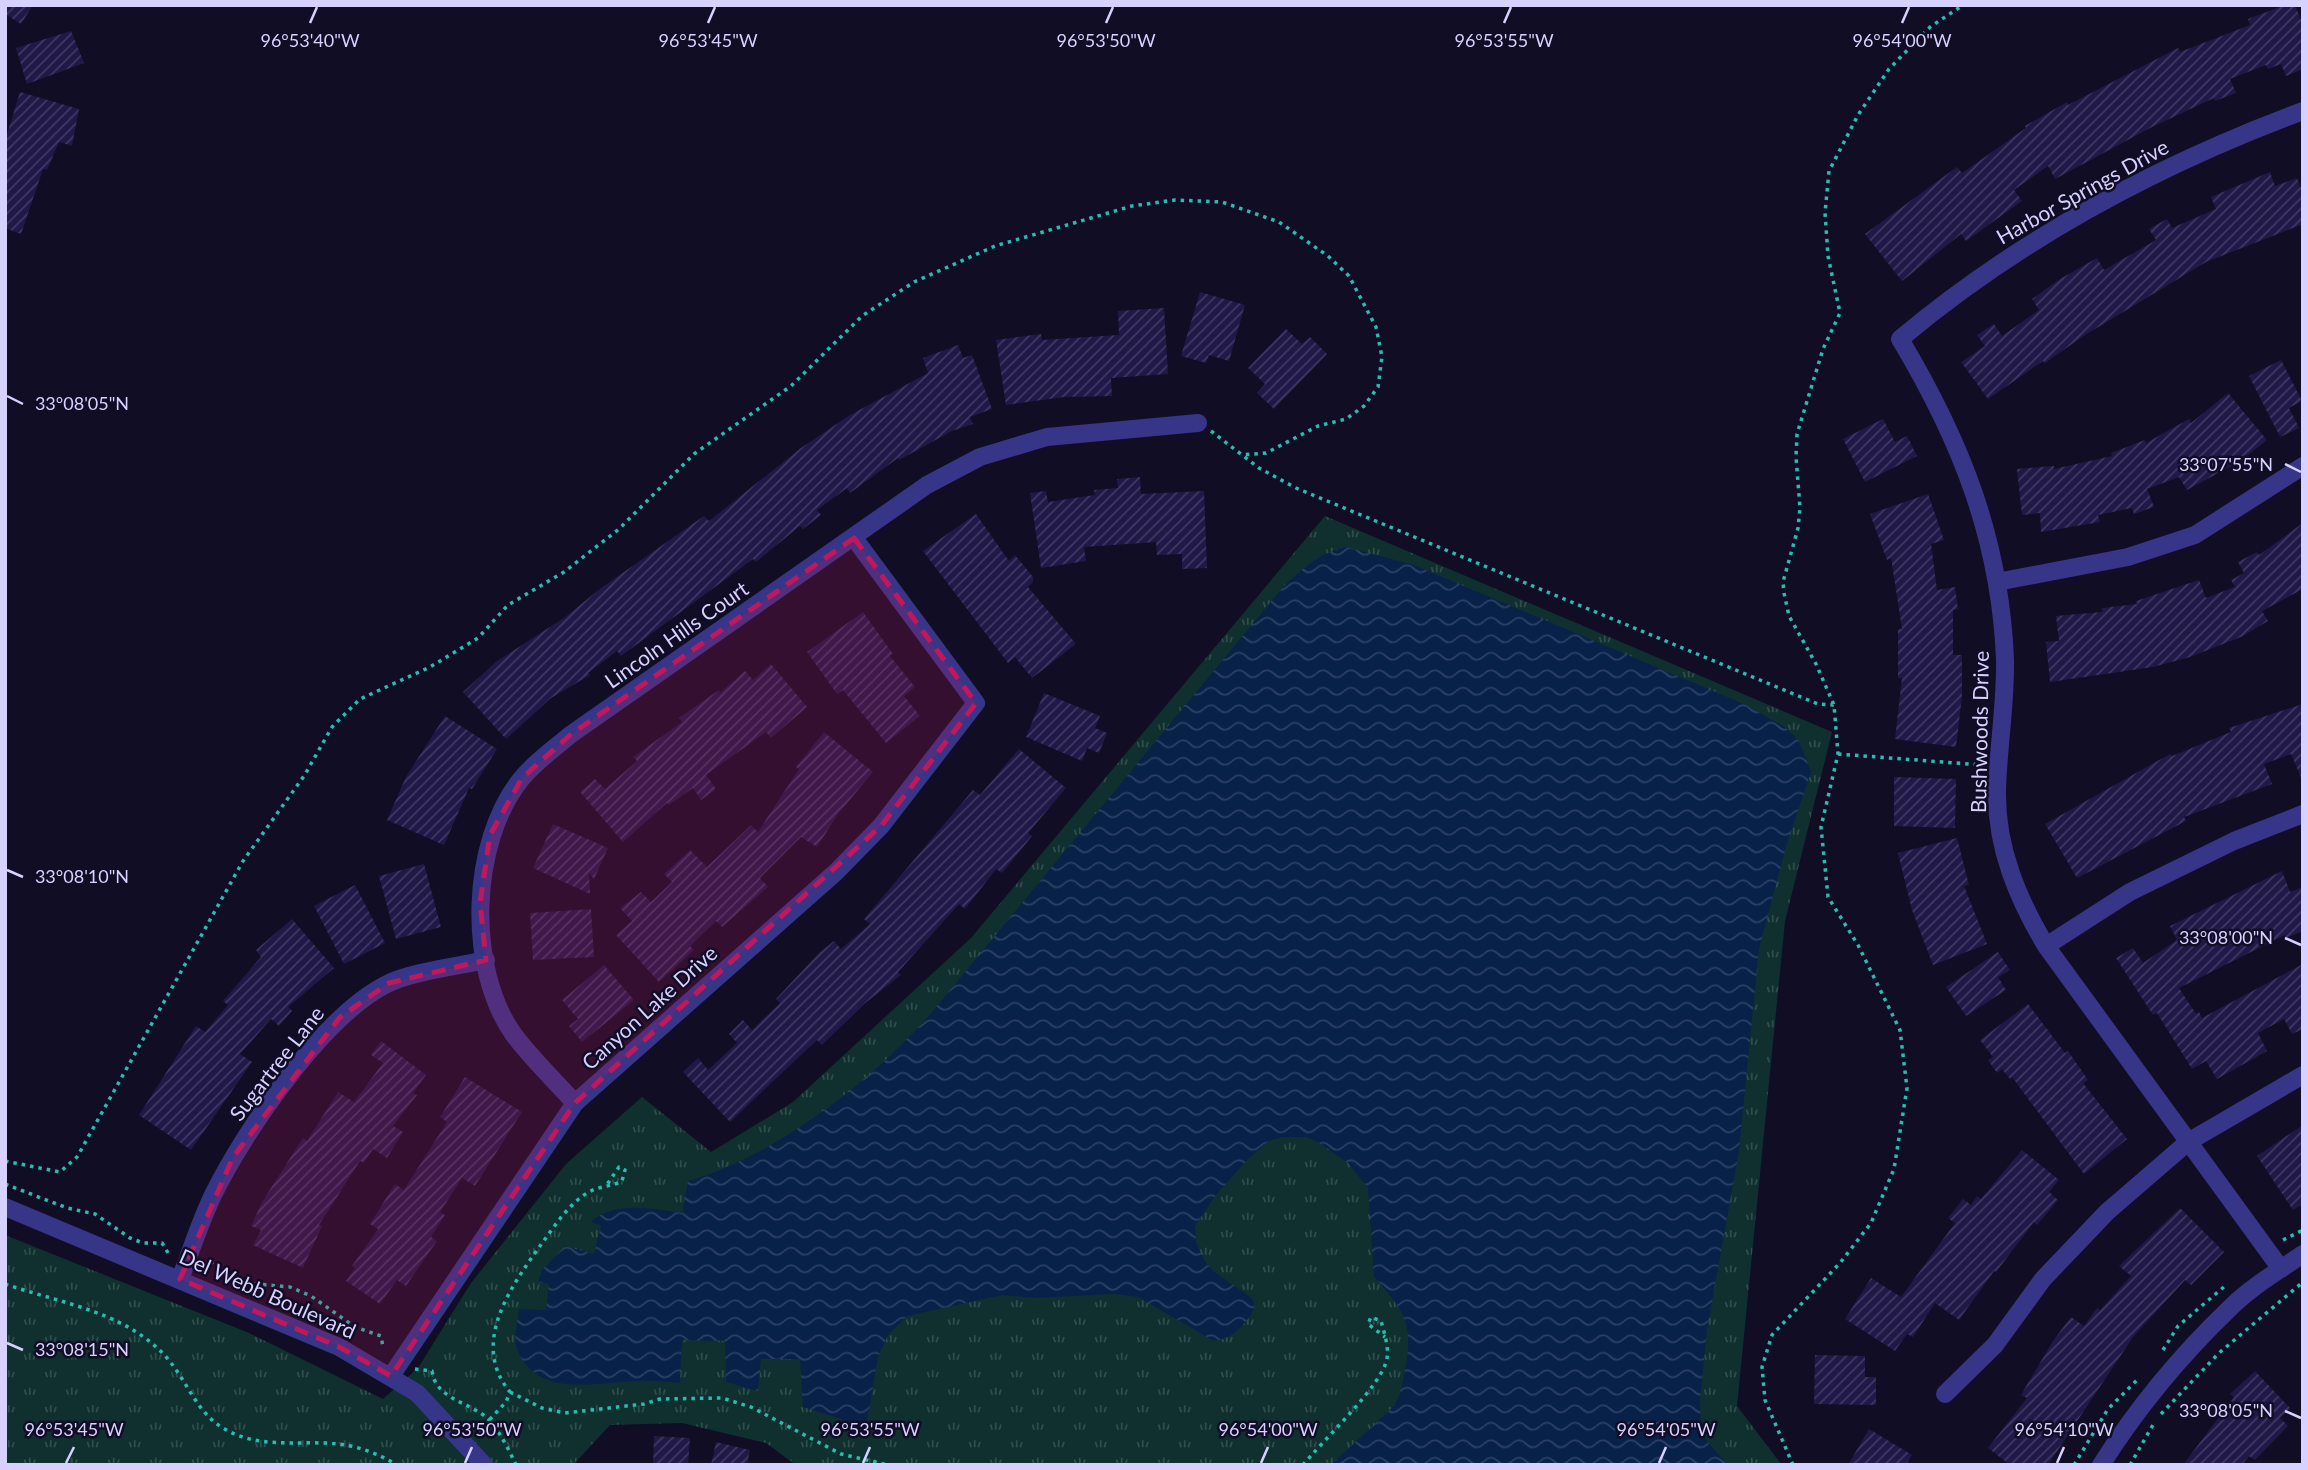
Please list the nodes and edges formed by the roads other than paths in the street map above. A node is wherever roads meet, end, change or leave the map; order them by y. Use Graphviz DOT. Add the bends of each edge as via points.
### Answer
graph roads {
  1 [pos="2303,110"];
  2 [pos="1900,339"];
  3 [pos="1198,423"];
  4 [pos="2303,466"];
  5 [pos="854,538"];
  6 [pos="1997,582"];
  7 [pos="2303,814"];
  8 [pos="2046,946"];
  9 [pos="486,960"];
  10 [pos="2303,1075"];
  11 [pos="575,1103"];
  12 [pos="2188,1142"];
  13 [pos="5,1207"];
  14 [pos="2303,1254"];
  15 [pos="2281,1269"];
  16 [pos="180,1279"];
  17 [pos="391,1376"];
  18 [pos="1945,1394"];
  19 [pos="484,1465"];
  20 [pos="2101,1465"];
  1 -- 2 [label="street, Harbor Springs Drive" via="2247,131 2104,200 1992,268"];
  2 -- 6 [label="street, Bushwoods Drive" via="1936,399 1963,458"];
  3 -- 5 [label="street, Lincoln Hills Court" via="1046,438 979,457 927,485"];
  4 -- 6 [label="street" via="2195,535 2128,557"];
  5 -- 9 [label="street, Lincoln Hills Court" via="570,735 522,778 490,835 480,903"];
  5 -- 11 [label="street, Canyon Lake Drive" via="976,703 881,826 836,872"];
  6 -- 8 [label="street, Bushwoods Drive" via="2005,657 1997,793 2007,862 2020,901"];
  7 -- 8 [label="street" via="2234,841 2130,892"];
  8 -- 12 [label="street, Bushwoods Drive"];
  9 -- 11 [label="street, Lincoln Hills Court" via="488,981 514,1034"];
  9 -- 16 [label="street, Sugartree Lane" via="389,983 340,1017 298,1065 233,1157"];
  10 -- 12 [label="street"];
  11 -- 17 [label="street, Canyon Lake Drive"];
  12 -- 15 [label="street, Bushwoods Drive"];
  12 -- 18 [label="street" via="2098,1222 2043,1279 1995,1345"];
  13 -- 16 [label="street, Del Webb Boulevard"];
  14 -- 15 [label="street"];
  15 -- 20 [label="street" via="2231,1306 2176,1364 2124,1428"];
  16 -- 17 [label="street, Del Webb Boulevard" via="339,1347"];
  17 -- 19 [label="street, Del Webb Boulevard" via="416,1394"];
}
